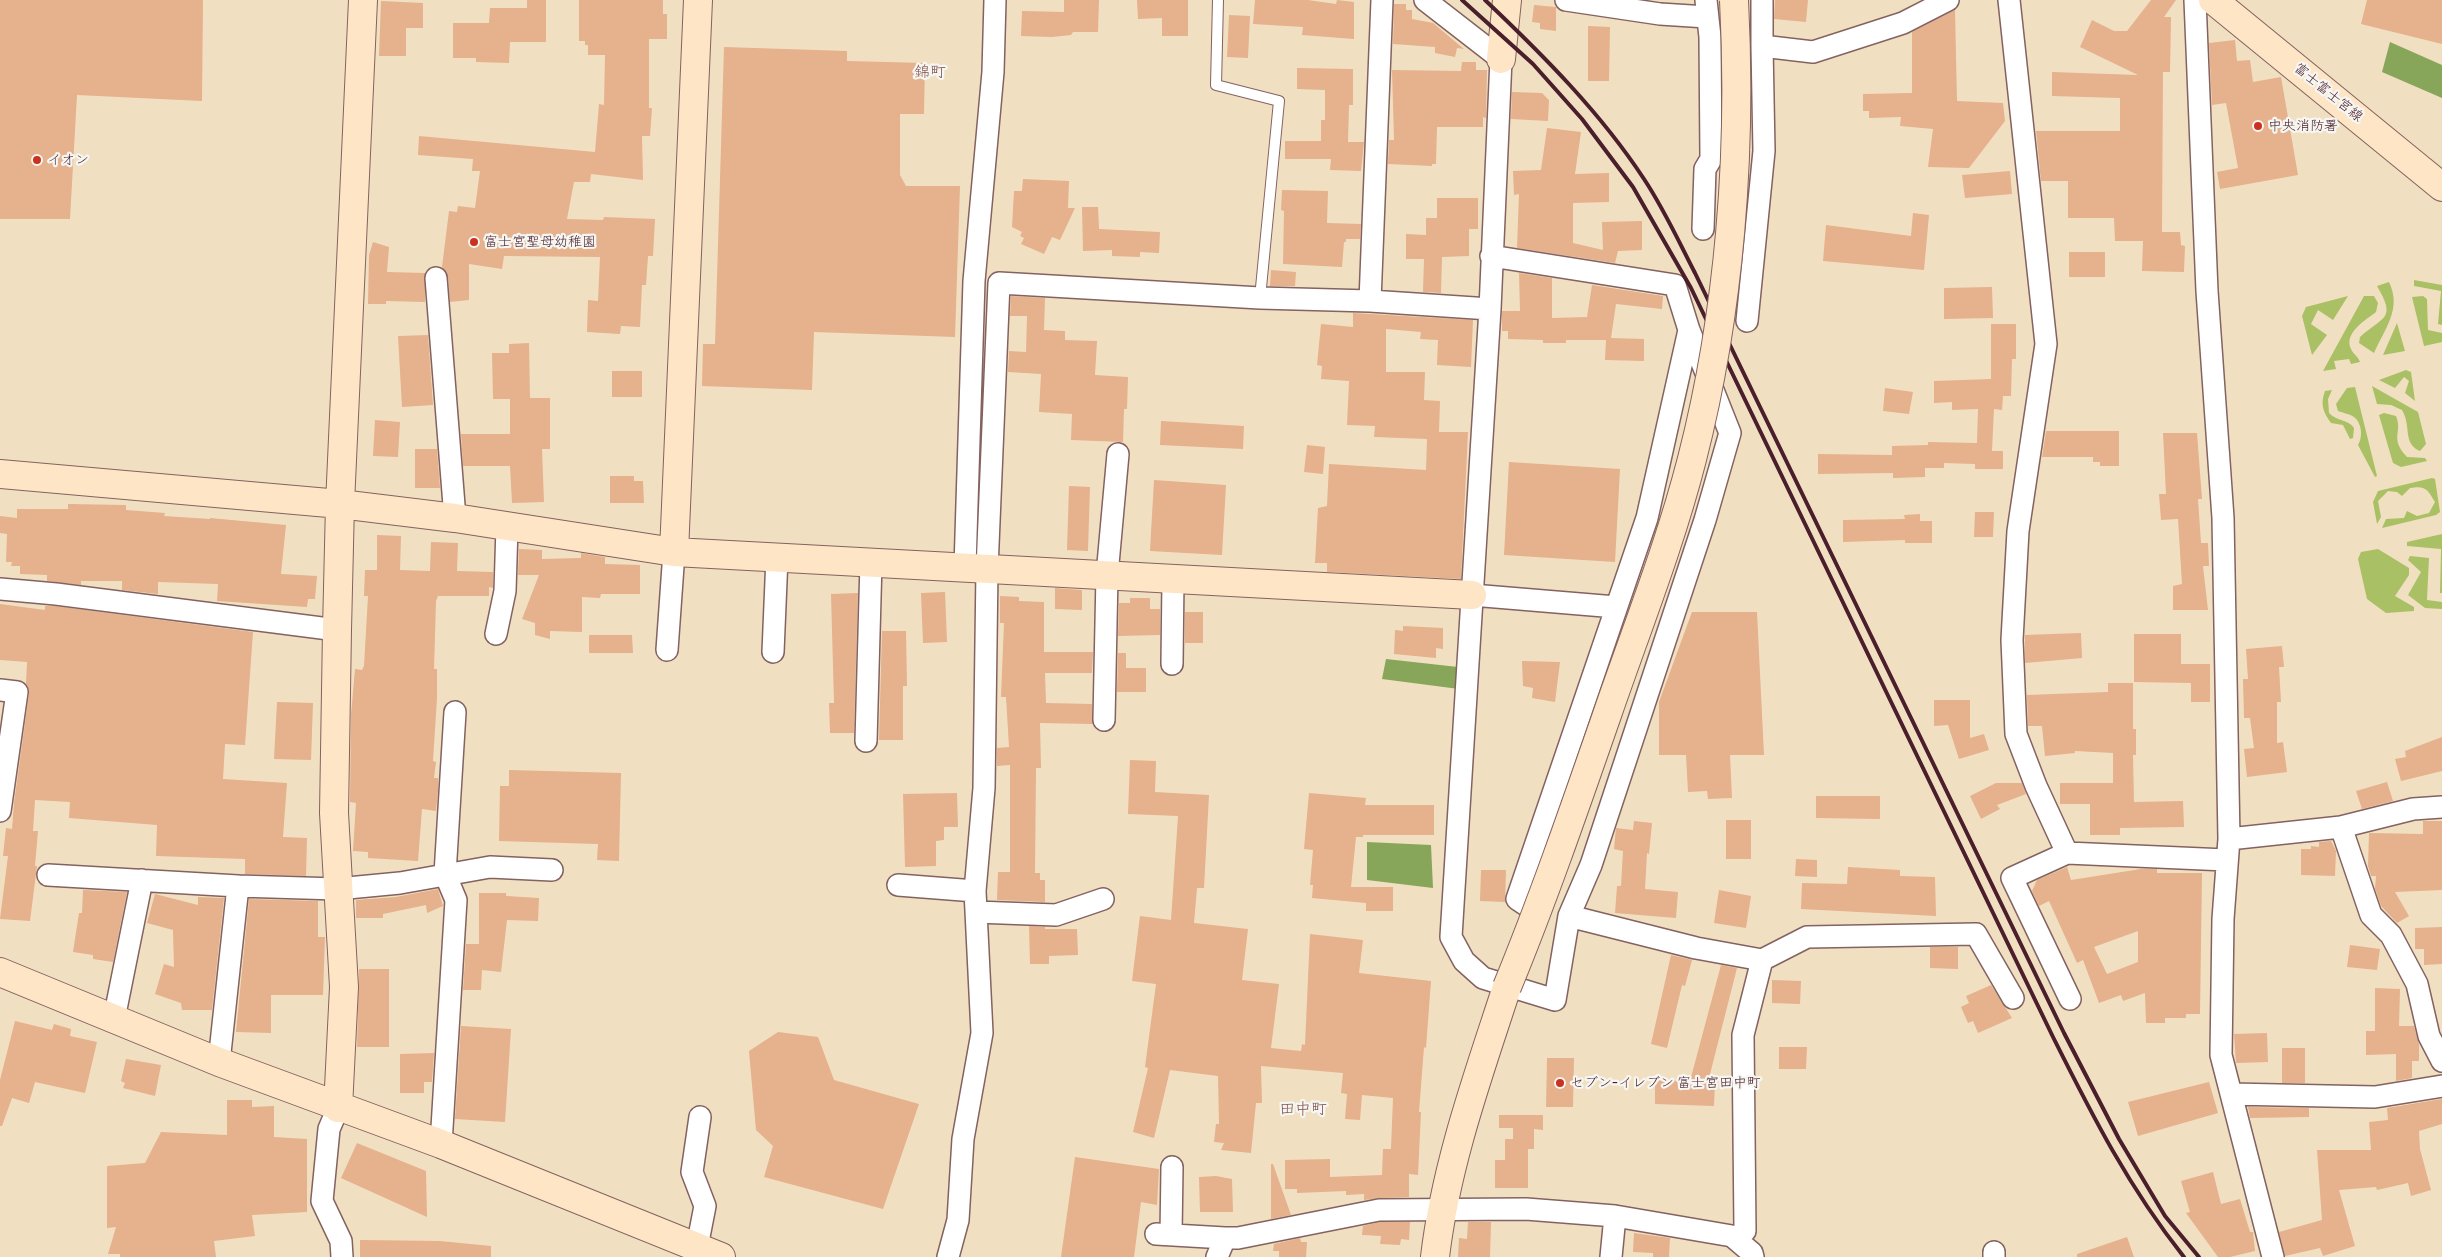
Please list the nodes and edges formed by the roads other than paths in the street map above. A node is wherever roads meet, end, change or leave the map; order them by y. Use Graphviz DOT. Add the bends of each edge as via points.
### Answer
graph roads {
  1 [pos="363,0"];
  2 [pos="698,0"];
  3 [pos="994,0"];
  4 [pos="1218,0"];
  5 [pos="1382,0"];
  6 [pos="1425,0"];
  7 [pos="1507,0"];
  8 [pos="1566,0"];
  9 [pos="1734,0"];
  10 [pos="1762,0"];
  11 [pos="1948,0"];
  12 [pos="2009,0"];
  13 [pos="2195,0"];
  14 [pos="2213,0"];
  15 [pos="1661,7"];
  16 [pos="1707,9"];
  17 [pos="1762,46"];
  18 [pos="1501,59"];
  19 [pos="2442,187"];
  20 [pos="1703,229"];
  21 [pos="1491,256"];
  22 [pos="436,278"];
  23 [pos="1260,298"];
  24 [pos="1370,301"];
  25 [pos="1490,309"];
  26 [pos="1747,321"];
  27 [pos="1689,330"];
  28 [pos="1118,454"];
  29 [pos="0,474"];
  30 [pos="340,504"];
  31 [pos="455,518"];
  32 [pos="507,526"];
  33 [pos="674,552"];
  34 [pos="776,558"];
  35 [pos="871,562"];
  36 [pos="976,568"];
  37 [pos="1107,575"];
  38 [pos="1173,579"];
  39 [pos="0,589"];
  40 [pos="1472,595"];
  41 [pos="1616,607"];
  42 [pos="337,630"];
  43 [pos="496,634"];
  44 [pos="667,650"];
  45 [pos="773,652"];
  46 [pos="1172,664"];
  47 [pos="0,690"];
  48 [pos="455,712"];
  49 [pos="1104,720"];
  50 [pos="866,742"];
  51 [pos="2442,807"];
  52 [pos="0,811"];
  53 [pos="2341,827"];
  54 [pos="2229,840"];
  55 [pos="2067,853"];
  56 [pos="2226,860"];
  57 [pos="552,870"];
  58 [pos="445,874"];
  59 [pos="48,875"];
  60 [pos="142,880"];
  61 [pos="898,885"];
  62 [pos="238,886"];
  63 [pos="337,889"];
  64 [pos="975,891"];
  65 [pos="1103,899"];
  66 [pos="976,912"];
  67 [pos="1538,913"];
  68 [pos="1569,916"];
  69 [pos="1762,960"];
  70 [pos="0,972"];
  71 [pos="1507,987"];
  72 [pos="2013,998"];
  73 [pos="2070,999"];
  74 [pos="114,1019"];
  75 [pos="2442,1061"];
  76 [pos="219,1062"];
  77 [pos="2442,1086"];
  78 [pos="2231,1094"];
  79 [pos="338,1108"];
  80 [pos="700,1117"];
  81 [pos="441,1144"];
  82 [pos="1172,1166"];
  83 [pos="1440,1210"];
  84 [pos="1615,1216"];
  85 [pos="1745,1231"];
  86 [pos="1221,1248"];
  87 [pos="709,1252"];
  88 [pos="342,1257"];
  89 [pos="948,1257"];
  90 [pos="1435,1257"];
  91 [pos="1611,1257"];
  92 [pos="1752,1257"];
  93 [pos="2272,1257"];
  1 -- 30 [label="street"];
  2 -- 33 [label="street"];
  3 -- 36 [label="street" via="993,72 974,281"];
  4 -- 23 [label="lane" via="1216,85 1279,100"];
  5 -- 24 [label="street"];
  6 -- 18 [label="street"];
  7 -- 18 [label="street"];
  8 -- 15 [label="street"];
  9 -- 67 [label="street, bridge" via="1737,45 1734,169 1726,266 1708,394 1668,544"];
  10 -- 17 [label="street"];
  11 -- 17 [label="street" via="1903,23 1813,52"];
  12 -- 55 [label="street" via="2046,344 2018,531 2012,640 2016,734"];
  13 -- 54 [label="street" via="2207,291 2223,518"];
  14 -- 19 [label="street, 富士富士宮線"];
  15 -- 16 [label="street"];
  16 -- 20 [label="street" via="1711,159 1705,169"];
  17 -- 26 [label="street" via="1764,151"];
  18 -- 21 [label="street"];
  21 -- 25 [label="street"];
  21 -- 27 [label="street" via="1676,285"];
  22 -- 31 [label="street"];
  23 -- 24 [label="street"];
  23 -- 36 [label="street" via="1000,283"];
  24 -- 25 [label="street"];
  25 -- 40 [label="street"];
  27 -- 41 [label="street" via="1647,518"];
  27 -- 68 [label="street" via="1730,433 1705,520 1591,865"];
  28 -- 37 [label="street"];
  29 -- 30 [label="street"];
  30 -- 31 [label="street"];
  30 -- 42 [label="street"];
  31 -- 32 [label="street"];
  32 -- 33 [label="street"];
  32 -- 43 [label="street" via="505,591"];
  33 -- 34 [label="street"];
  33 -- 44 [label="street"];
  34 -- 35 [label="street"];
  34 -- 45 [label="street"];
  35 -- 36 [label="street"];
  35 -- 50 [label="street"];
  36 -- 37 [label="street"];
  36 -- 64 [label="street" via="984,788"];
  37 -- 38 [label="street"];
  37 -- 49 [label="street"];
  38 -- 40 [label="street"];
  38 -- 46 [label="street"];
  39 -- 42 [label="street"];
  40 -- 41 [label="street"];
  40 -- 71 [label="street" via="1451,937 1464,961 1476,972"];
  41 -- 67 [label="street" via="1517,899"];
  42 -- 63 [label="street" via="334,813"];
  47 -- 52 [label="street" via="17,692"];
  48 -- 58 [label="street"];
  51 -- 53 [label="street" via="2413,808"];
  53 -- 54 [label="street"];
  53 -- 75 [label="street" via="2371,914 2391,934 2417,984 2429,1036"];
  54 -- 56 [label="street"];
  55 -- 56 [label="street"];
  55 -- 73 [label="street" via="2012,878"];
  56 -- 78 [label="street" via="2221,1055"];
  57 -- 58 [label="street" via="490,867"];
  58 -- 63 [label="street" via="400,883"];
  58 -- 81 [label="street" via="456,900"];
  59 -- 60 [label="street"];
  60 -- 62 [label="street"];
  60 -- 74 [label="street"];
  61 -- 64 [label="street"];
  62 -- 63 [label="street"];
  62 -- 76 [label="street"];
  63 -- 79 [label="street" via="344,987"];
  64 -- 66 [label="street"];
  65 -- 66 [label="street" via="1056,915"];
  66 -- 89 [label="street" via="982,1033 963,1140 958,1220"];
  67 -- 71 [label="street, bridge"];
  68 -- 69 [label="street" via="1696,948"];
  68 -- 71 [label="street" via="1555,1000"];
  69 -- 72 [label="street" via="1807,937 1976,934"];
  69 -- 85 [label="street" via="1743,1035"];
  70 -- 74 [label="street"];
  71 -- 83 [label="street" via="1463,1123"];
  74 -- 76 [label="street"];
  76 -- 79 [label="street"];
  77 -- 78 [label="street" via="2376,1097"];
  78 -- 93 [label="street"];
  79 -- 81 [label="street"];
  79 -- 88 [label="street" via="329,1129 322,1201 342,1241"];
  80 -- 87 [label="street" via="692,1172 705,1206"];
  81 -- 87 [label="street"];
  82 -- 86 [label="street" via="1164,1234"];
  83 -- 84 [label="street" via="1526,1209"];
  83 -- 86 [label="street" via="1379,1210 1238,1238"];
  83 -- 90 [label="street"];
  84 -- 91 [label="street"];
  84 -- 92 [label="street" via="1732,1236 1752,1253"];
}
